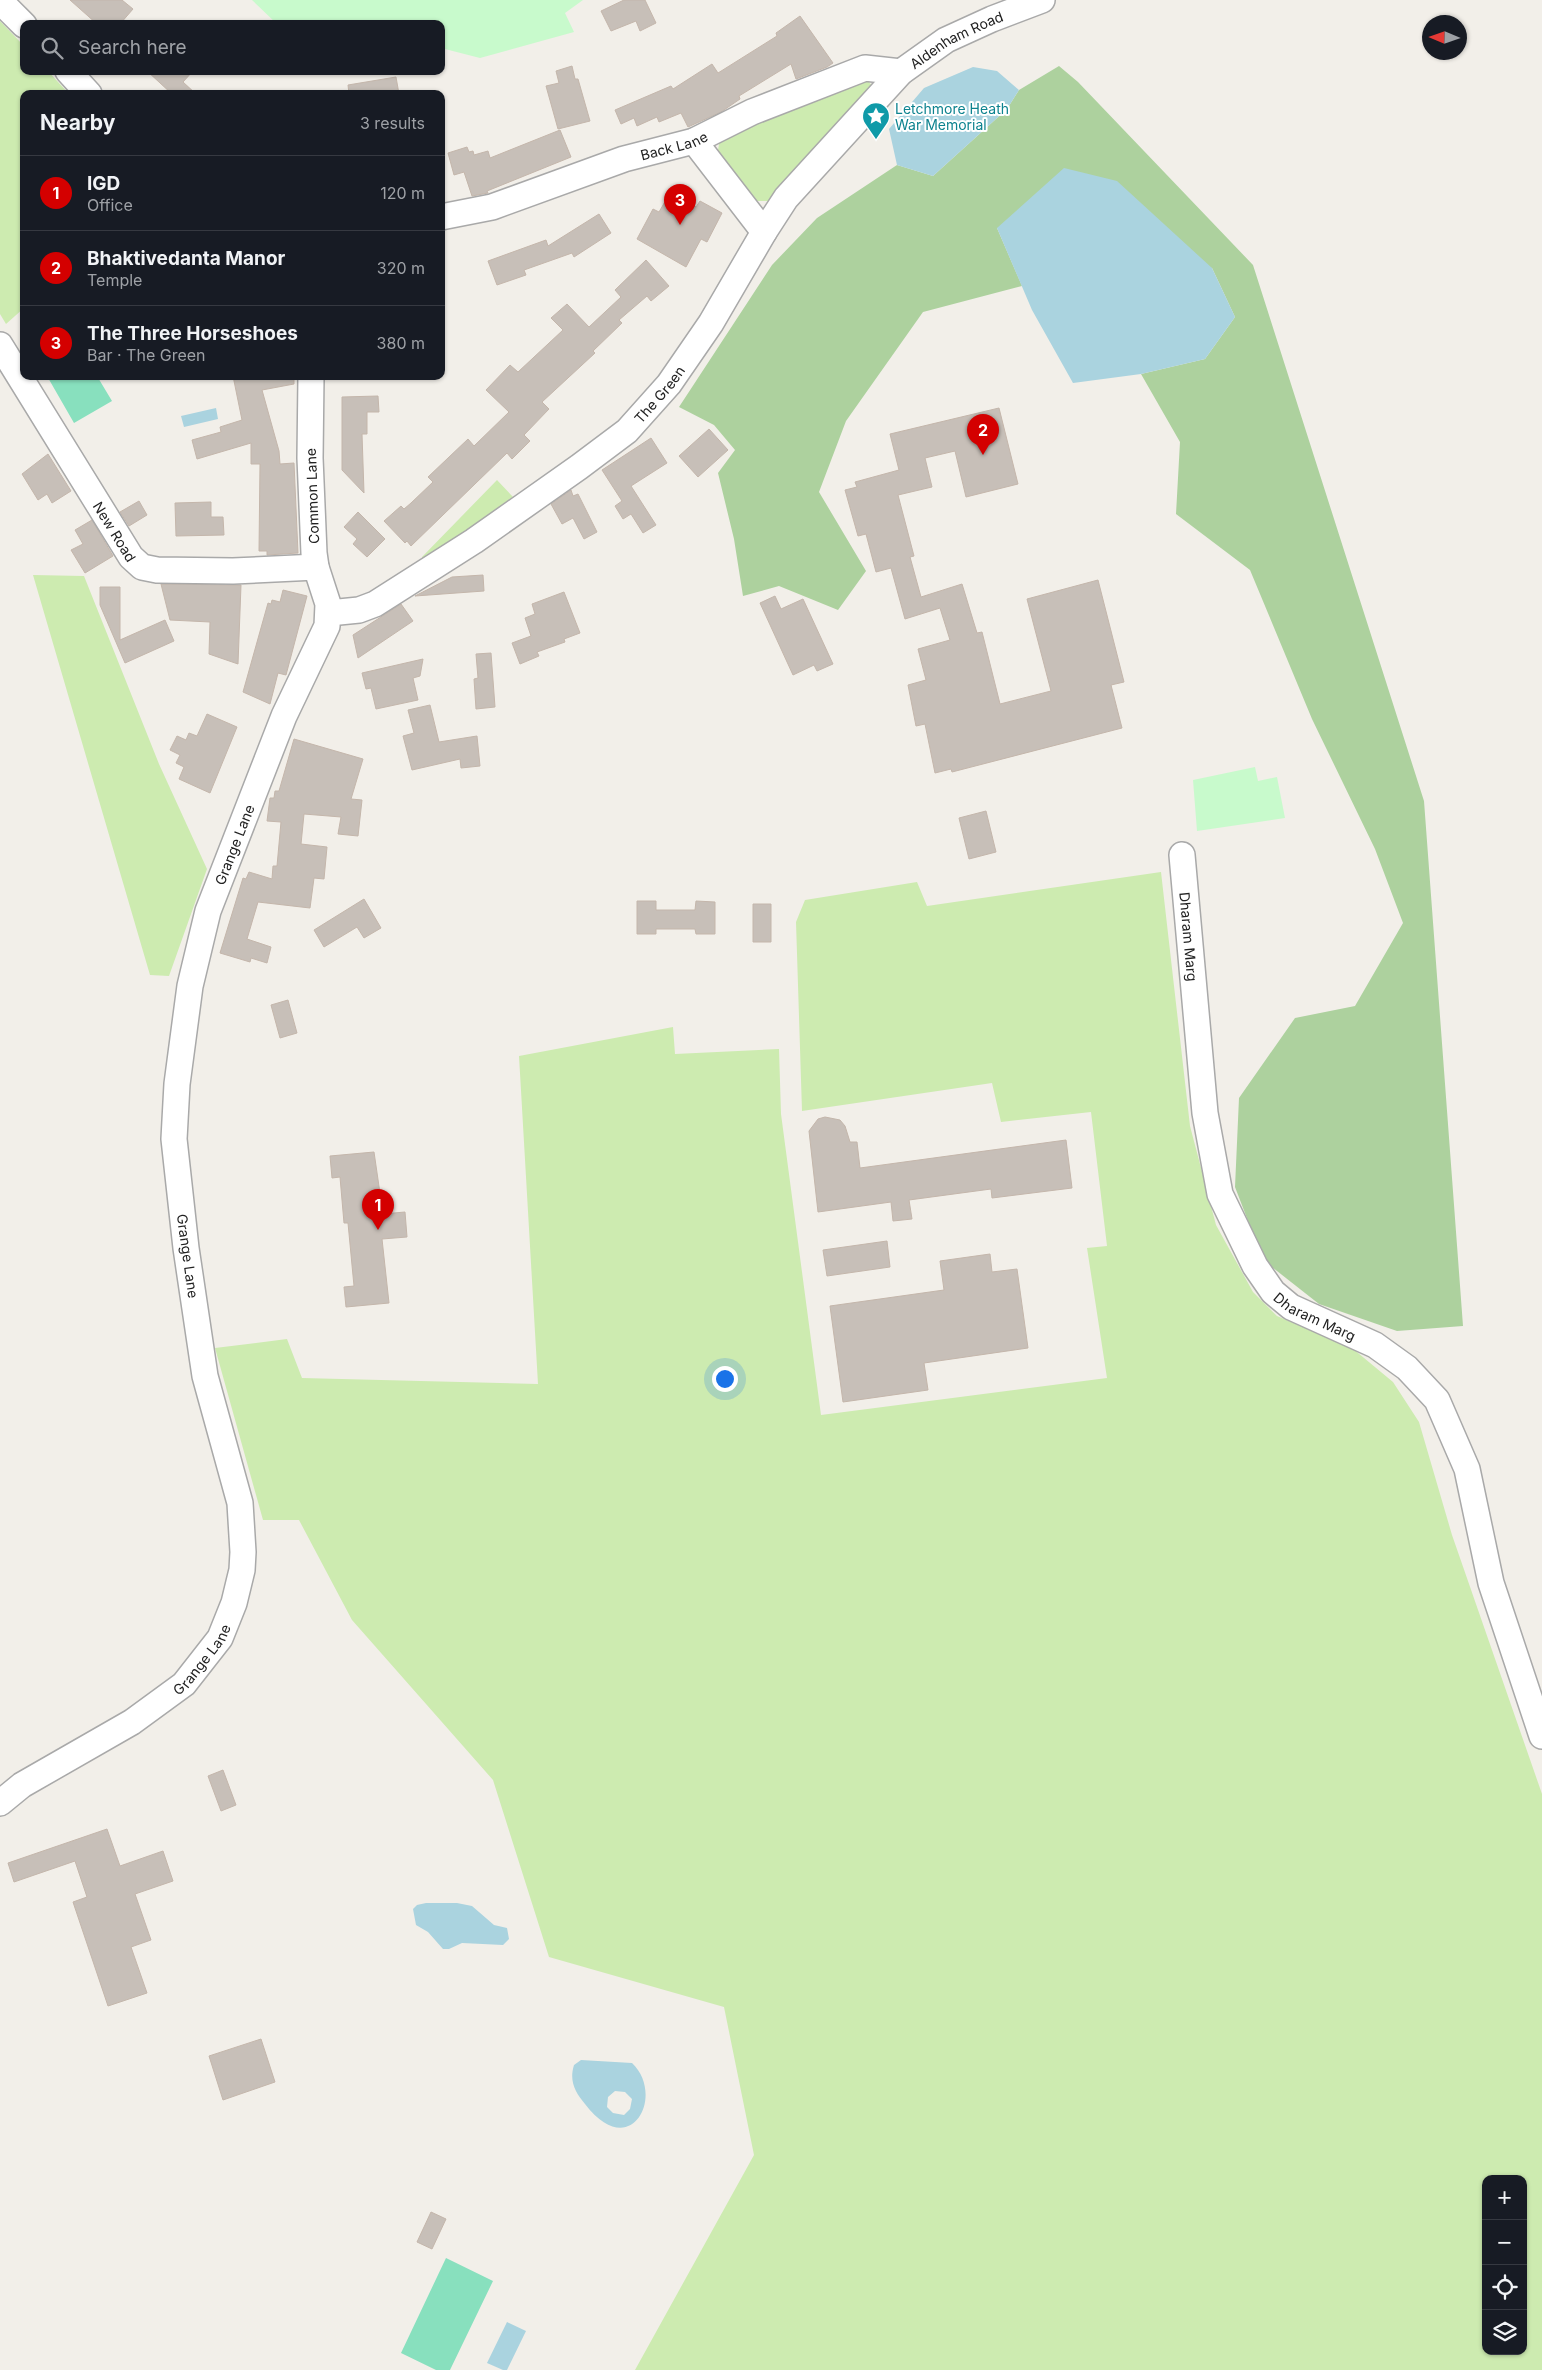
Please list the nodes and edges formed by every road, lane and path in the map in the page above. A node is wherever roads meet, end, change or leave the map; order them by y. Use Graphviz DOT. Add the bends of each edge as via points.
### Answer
graph roads {
  1 [pos="1042,0"];
  2 [pos="0,1"];
  3 [pos="20,21"];
  4 [pos="901,72"];
  5 [pos="72,75"];
  6 [pos="85,90"];
  7 [pos="694,141"];
  8 [pos="445,216"];
  9 [pos="764,232"];
  10 [pos="0,345"];
  11 [pos="20,377"];
  12 [pos="22,380"];
  13 [pos="311,380"];
  14 [pos="316,567"];
  15 [pos="329,613"];
  16 [pos="1182,855"];
  17 [pos="1542,1736"];
  18 [pos="0,1803"];
  1 -- 4 [label="street, Aldenham Road" via="946,40"];
  2 -- 3 [label="street"];
  4 -- 7 [label="street, Back Lane" via="865,68 752,112"];
  4 -- 9 [label="street, The Green" via="786,198"];
  5 -- 6 [label="street"];
  7 -- 8 [label="street, Back Lane" via="624,159 492,207"];
  7 -- 9 [label="street"];
  9 -- 15 [label="street, The Green" via="712,323 669,384 627,431 474,541 375,604 359,610"];
  10 -- 11 [label="street, New Road"];
  12 -- 14 [label="street, New Road" via="131,557 142,566 157,570 233,571"];
  13 -- 14 [label="street, Common Lane" via="310,458"];
  14 -- 15 [label="street, Common Lane"];
  15 -- 18 [label="street, Grange Lane" via="322,639 270,749 208,911 190,986 178,1084 174,1139 186,1248 206,1376 240,1504 242,1570 234,1603 220,1638 184,1684 132,1722 22,1784"];
  16 -- 17 [label="street, Dharam Marg" via="1205,1114 1220,1194 1255,1266 1273,1292 1291,1307 1375,1345 1407,1368 1437,1400 1466,1469 1491,1583"];
}
